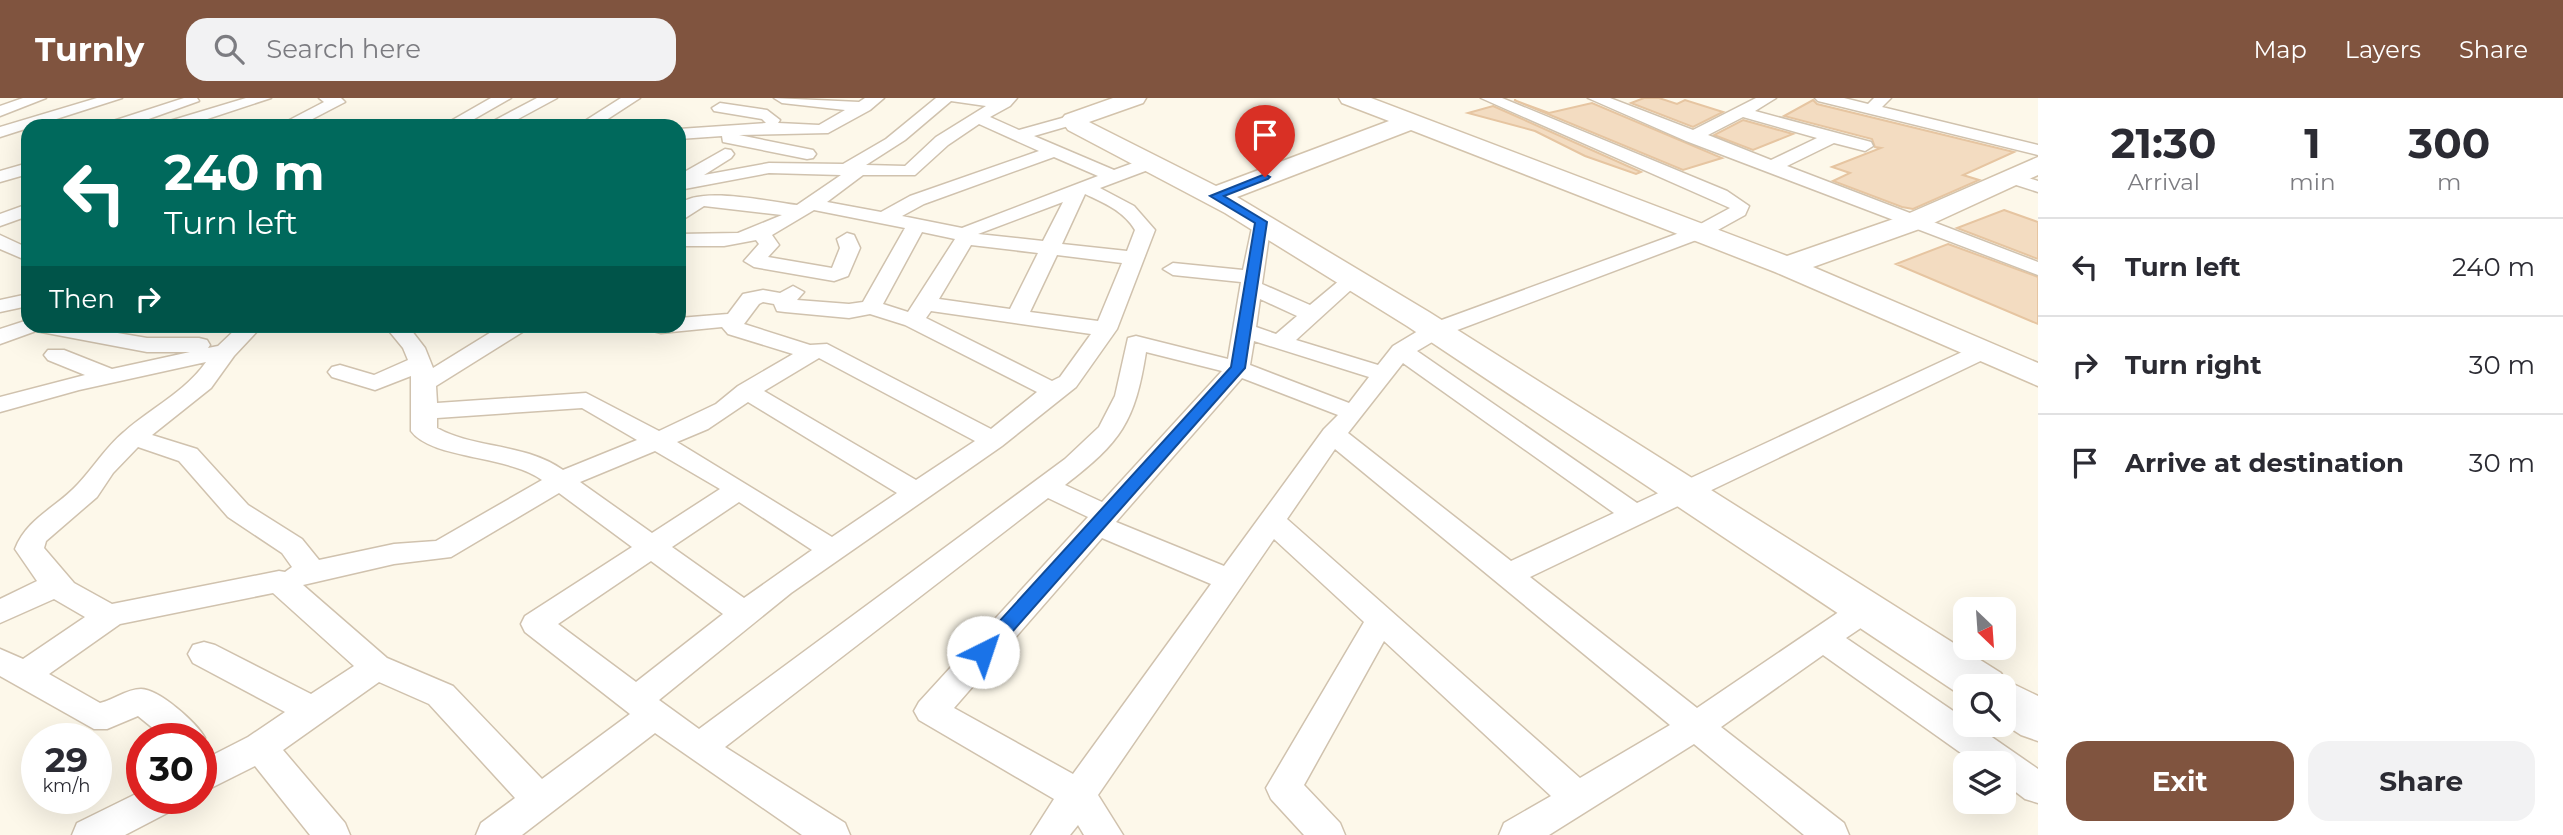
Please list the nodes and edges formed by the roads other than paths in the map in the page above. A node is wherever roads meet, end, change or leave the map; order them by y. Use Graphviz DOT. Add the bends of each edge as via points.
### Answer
graph roads {
  1 [pos="38,98"];
  2 [pos="114,98"];
  3 [pos="184,98"];
  4 [pos="263,98"];
  5 [pos="503,98"];
  6 [pos="549,98"];
  7 [pos="632,98"];
  8 [pos="782,98"];
  9 [pos="945,98"];
  10 [pos="956,98"];
  11 [pos="1135,98"];
  12 [pos="1350,98"];
  13 [pos="1378,98"];
  14 [pos="1489,98"];
  15 [pos="1596,98"];
  16 [pos="1768,98"];
  17 [pos="1823,98"];
  18 [pos="339,100"];
  19 [pos="1007,101"];
  20 [pos="870,103"];
  21 [pos="1877,103"];
  22 [pos="720,108"];
  23 [pos="78,109"];
  24 [pos="0,111"];
  25 [pos="1741,112"];
  26 [pos="978,118"];
  27 [pos="44,119"];
  28 [pos="100,119"];
  29 [pos="153,119"];
  30 [pos="192,119"];
  31 [pos="300,119"];
  32 [pos="463,119"];
  33 [pos="506,119"];
  34 [pos="600,119"];
  35 [pos="1073,120"];
  36 [pos="1412,121"];
  37 [pos="915,125"];
  38 [pos="21,126"];
  39 [pos="763,128"];
  40 [pos="734,131"];
  41 [pos="960,131"];
  42 [pos="0,132"];
  43 [pos="686,134"];
  44 [pos="1019,135"];
  45 [pos="1692,137"];
  46 [pos="1832,137"];
  47 [pos="1865,146"];
  48 [pos="2038,150"];
  49 [pos="1055,151"];
  50 [pos="873,153"];
  51 [pos="725,154"];
  52 [pos="21,155"];
  53 [pos="813,155"];
  54 [pos="923,156"];
  55 [pos="0,161"];
  56 [pos="1150,163"];
  57 [pos="2038,165"];
  58 [pos="1770,167"];
  59 [pos="21,170"];
  60 [pos="852,171"];
  61 [pos="1112,176"];
  62 [pos="0,177"];
  63 [pos="686,179"];
  64 [pos="686,183"];
  65 [pos="2025,183"];
  66 [pos="1082,190"];
  67 [pos="1215,196"];
  68 [pos="686,208"];
  69 [pos="804,208"];
  70 [pos="21,212"];
  71 [pos="883,219"];
  72 [pos="0,220"];
  73 [pos="1915,220"];
  74 [pos="1261,222"];
  75 [pos="916,226"];
  76 [pos="1706,228"];
  77 [pos="761,232"];
  78 [pos="965,236"];
  79 [pos="846,239"];
  80 [pos="686,240"];
  81 [pos="0,242"];
  82 [pos="1051,248"];
  83 [pos="21,252"];
  84 [pos="1134,258"];
  85 [pos="1794,263"];
  86 [pos="1173,269"];
  87 [pos="2038,269"];
  88 [pos="815,272"];
  89 [pos="1353,279"];
  90 [pos="1251,282"];
  91 [pos="785,300"];
  92 [pos="21,302"];
  93 [pos="0,306"];
  94 [pos="871,307"];
  95 [pos="920,312"];
  96 [pos="1312,314"];
  97 [pos="1018,315"];
  98 [pos="732,320"];
  99 [pos="686,324"];
  100 [pos="21,329"];
  101 [pos="1436,330"];
  102 [pos="1244,331"];
  103 [pos="80,333"];
  104 [pos="404,333"];
  105 [pos="502,333"];
  106 [pos="1104,333"];
  107 [pos="0,337"];
  108 [pos="236,340"];
  109 [pos="1280,342"];
  110 [pos="1136,343"];
  111 [pos="1983,351"];
  112 [pos="812,354"];
  113 [pos="56,355"];
  114 [pos="2038,355"];
  115 [pos="1392,363"];
  116 [pos="1238,368"];
  117 [pos="340,372"];
  118 [pos="422,373"];
  119 [pos="108,376"];
  120 [pos="2038,376"];
  121 [pos="747,391"];
  122 [pos="1053,391"];
  123 [pos="0,405"];
  124 [pos="424,411"];
  125 [pos="1343,424"];
  126 [pos="133,437"];
  127 [pos="993,440"];
  128 [pos="661,442"];
  129 [pos="560,481"];
  130 [pos="1046,486"];
  131 [pos="740,489"];
  132 [pos="916,492"];
  133 [pos="1686,492"];
  134 [pos="1637,516"];
  135 [pos="1102,520"];
  136 [pos="1272,521"];
  137 [pos="652,547"];
  138 [pos="832,550"];
  139 [pos="312,572"];
  140 [pos="1507,575"];
  141 [pos="1230,580"];
  142 [pos="279,581"];
  143 [pos="54,586"];
  144 [pos="1866,610"];
  145 [pos="0,612"];
  146 [pos="746,614"];
  147 [pos="111,615"];
  148 [pos="1381,620"];
  149 [pos="1824,639"];
  150 [pos="204,654"];
  151 [pos="376,667"];
  152 [pos="9,671"];
  153 [pos="1965,674"];
  154 [pos="646,707"];
  155 [pos="2016,707"];
  156 [pos="313,711"];
  157 [pos="2038,721"];
  158 [pos="170,723"];
  159 [pos="1696,726"];
  160 [pos="260,747"];
  161 [pos="699,748"];
  162 [pos="217,762"];
  163 [pos="2021,771"];
  164 [pos="1078,795"];
  165 [pos="1578,798"];
  166 [pos="540,801"];
  167 [pos="131,814"];
  168 [pos="823,833"];
  169 [pos="90,835"];
  170 [pos="332,835"];
  171 [pos="494,835"];
  172 [pos="1049,835"];
  173 [pos="1105,835"];
  174 [pos="1327,835"];
  175 [pos="1517,835"];
  176 [pos="1831,835"];
  1 -- 24 [label="street"];
  2 -- 23 [label="street"];
  3 -- 29 [label="street" via="192,101"];
  4 -- 30 [label="street"];
  5 -- 32 [label="street"];
  6 -- 33 [label="street"];
  7 -- 34 [label="street"];
  8 -- 20 [label="street"];
  9 -- 37 [label="street"];
  10 -- 19 [label="street"];
  11 -- 35 [label="street"];
  12 -- 36 [label="street"];
  13 -- 76 [label="street"];
  14 -- 76 [label="street" via="1740,206"];
  15 -- 45 [label="street"];
  16 -- 25 [label="street"];
  17 -- 21 [label="street"];
  18 -- 31 [label="street"];
  19 -- 26 [label="street"];
  20 -- 39 [label="street" via="822,130"];
  21 -- 48 [label="street"];
  22 -- 39 [label="street" via="771,117"];
  23 -- 27 [label="street"];
  23 -- 28 [label="street"];
  25 -- 45 [label="street"];
  25 -- 46 [label="street"];
  26 -- 41 [label="street"];
  26 -- 44 [label="street"];
  35 -- 44 [label="street"];
  35 -- 56 [label="street"];
  36 -- 67 [label="street"];
  36 -- 76 [label="street"];
  37 -- 41 [label="street"];
  37 -- 50 [label="street"];
  38 -- 42 [label="street"];
  39 -- 40 [label="street"];
  40 -- 43 [label="street"];
  40 -- 53 [label="street" via="731,139"];
  41 -- 54 [label="street"];
  44 -- 49 [label="street"];
  45 -- 58 [label="street"];
  46 -- 47 [label="street"];
  46 -- 58 [label="street"];
  49 -- 61 [label="street"];
  49 -- 71 [label="street" via="917,200"];
  50 -- 54 [label="street"];
  50 -- 60 [label="street" via="858,159"];
  51 -- 63 [label="street"];
  52 -- 55 [label="street"];
  54 -- 60 [label="street" via="909,171"];
  56 -- 61 [label="street"];
  56 -- 67 [label="street"];
  57 -- 65 [label="street"];
  58 -- 73 [label="street"];
  59 -- 62 [label="street"];
  60 -- 64 [label="street" via="769,168"];
  60 -- 69 [label="street"];
  61 -- 66 [label="street"];
  65 -- 73 [label="street"];
  66 -- 78 [label="street" via="970,230"];
  66 -- 82 [label="street"];
  66 -- 84 [label="street" via="1127,208 1140,220 1145,230"];
  67 -- 74 [label="street"];
  68 -- 69 [label="street" via="703,200"];
  69 -- 71 [label="street"];
  69 -- 77 [label="street"];
  70 -- 72 [label="street"];
  71 -- 75 [label="street"];
  73 -- 85 [label="street"];
  73 -- 87 [label="street"];
  74 -- 89 [label="street"];
  74 -- 90 [label="street"];
  75 -- 78 [label="street"];
  75 -- 94 [label="street"];
  76 -- 85 [label="street"];
  76 -- 101 [label="street"];
  77 -- 80 [label="street" via="740,239"];
  77 -- 88 [label="street" via="769,245 754,261"];
  78 -- 82 [label="street"];
  78 -- 95 [label="street"];
  79 -- 88 [label="street" via="850,248 841,272"];
  81 -- 83 [label="street"];
  82 -- 84 [label="street"];
  82 -- 97 [label="street"];
  84 -- 106 [label="street"];
  85 -- 111 [label="street"];
  85 -- 114 [label="street"];
  86 -- 90 [label="street"];
  88 -- 91 [label="street"];
  89 -- 96 [label="street"];
  89 -- 101 [label="street"];
  90 -- 96 [label="street"];
  90 -- 102 [label="street"];
  91 -- 94 [label="street" via="785,306 791,308 849,311"];
  91 -- 98 [label="street" via="751,299"];
  92 -- 93 [label="street"];
  94 -- 95 [label="street"];
  95 -- 97 [label="street"];
  95 -- 122 [label="street"];
  96 -- 109 [label="street"];
  97 -- 106 [label="street"];
  98 -- 99 [label="street"];
  98 -- 112 [label="street" via="736,329"];
  100 -- 107 [label="street"];
  101 -- 115 [label="street"];
  101 -- 133 [label="street"];
  102 -- 109 [label="street"];
  102 -- 116 [label="street"];
  103 -- 108 [label="street" via="147,345"];
  104 -- 118 [label="street"];
  105 -- 118 [label="street"];
  106 -- 110 [label="street"];
  106 -- 122 [label="street" via="1068,382"];
  108 -- 119 [label="street"];
  108 -- 126 [label="street" via="203,383"];
  109 -- 115 [label="street"];
  110 -- 116 [label="street"];
  110 -- 130 [label="street" via="1127,396 1110,431"];
  111 -- 120 [label="street"];
  111 -- 133 [label="street"];
  112 -- 121 [label="street"];
  112 -- 127 [label="street" via="820,349"];
  113 -- 119 [label="street"];
  115 -- 125 [label="street"];
  115 -- 134 [label="street"];
  116 -- 125 [label="street"];
  116 -- 135 [label="street"];
  117 -- 118 [label="street" via="375,383"];
  118 -- 124 [label="street"];
  119 -- 123 [label="street"];
  121 -- 128 [label="street" via="725,409"];
  121 -- 132 [label="street"];
  122 -- 127 [label="street"];
  124 -- 128 [label="street" via="586,400"];
  124 -- 129 [label="street" via="424,431 447,444 494,451 545,470"];
  125 -- 136 [label="street"];
  125 -- 140 [label="street"];
  126 -- 139 [label="street" via="188,455 238,511 292,547"];
  126 -- 143 [label="street" via="87,491 34,536 29,549"];
  127 -- 132 [label="street"];
  128 -- 129 [label="street" via="607,459"];
  128 -- 131 [label="street"];
  129 -- 137 [label="street"];
  129 -- 139 [label="street" via="441,550 394,554"];
  130 -- 135 [label="street"];
  130 -- 161 [label="street"];
  131 -- 137 [label="street"];
  131 -- 138 [label="street"];
  132 -- 138 [label="street"];
  133 -- 134 [label="street"];
  133 -- 144 [label="street"];
  134 -- 140 [label="street"];
  135 -- 141 [label="street"];
  135 -- 164 [label="street" via="931,711"];
  136 -- 141 [label="street"];
  136 -- 148 [label="street"];
  137 -- 146 [label="street"];
  137 -- 154 [label="street" via="536,624"];
  138 -- 146 [label="street"];
  139 -- 142 [label="street"];
  140 -- 159 [label="street"];
  141 -- 164 [label="street"];
  142 -- 147 [label="street"];
  142 -- 151 [label="street"];
  143 -- 145 [label="street"];
  143 -- 147 [label="street"];
  144 -- 149 [label="street"];
  144 -- 153 [label="street"];
  146 -- 154 [label="street"];
  147 -- 152 [label="street"];
  148 -- 165 [label="street"];
  148 -- 174 [label="street" via="1284,788"];
  149 -- 159 [label="street"];
  149 -- 163 [label="street"];
  150 -- 156 [label="street"];
  151 -- 156 [label="street"];
  151 -- 166 [label="street" via="441,695"];
  152 -- 158 [label="street" via="101,718 145,702"];
  154 -- 161 [label="street"];
  154 -- 166 [label="street"];
  155 -- 157 [label="street"];
  156 -- 160 [label="street"];
  159 -- 165 [label="street"];
  159 -- 176 [label="street"];
  160 -- 162 [label="street"];
  160 -- 170 [label="street"];
  161 -- 168 [label="street"];
  164 -- 172 [label="street"];
  164 -- 173 [label="street"];
  165 -- 175 [label="street"];
  166 -- 171 [label="street"];
  167 -- 169 [label="street"];
}
